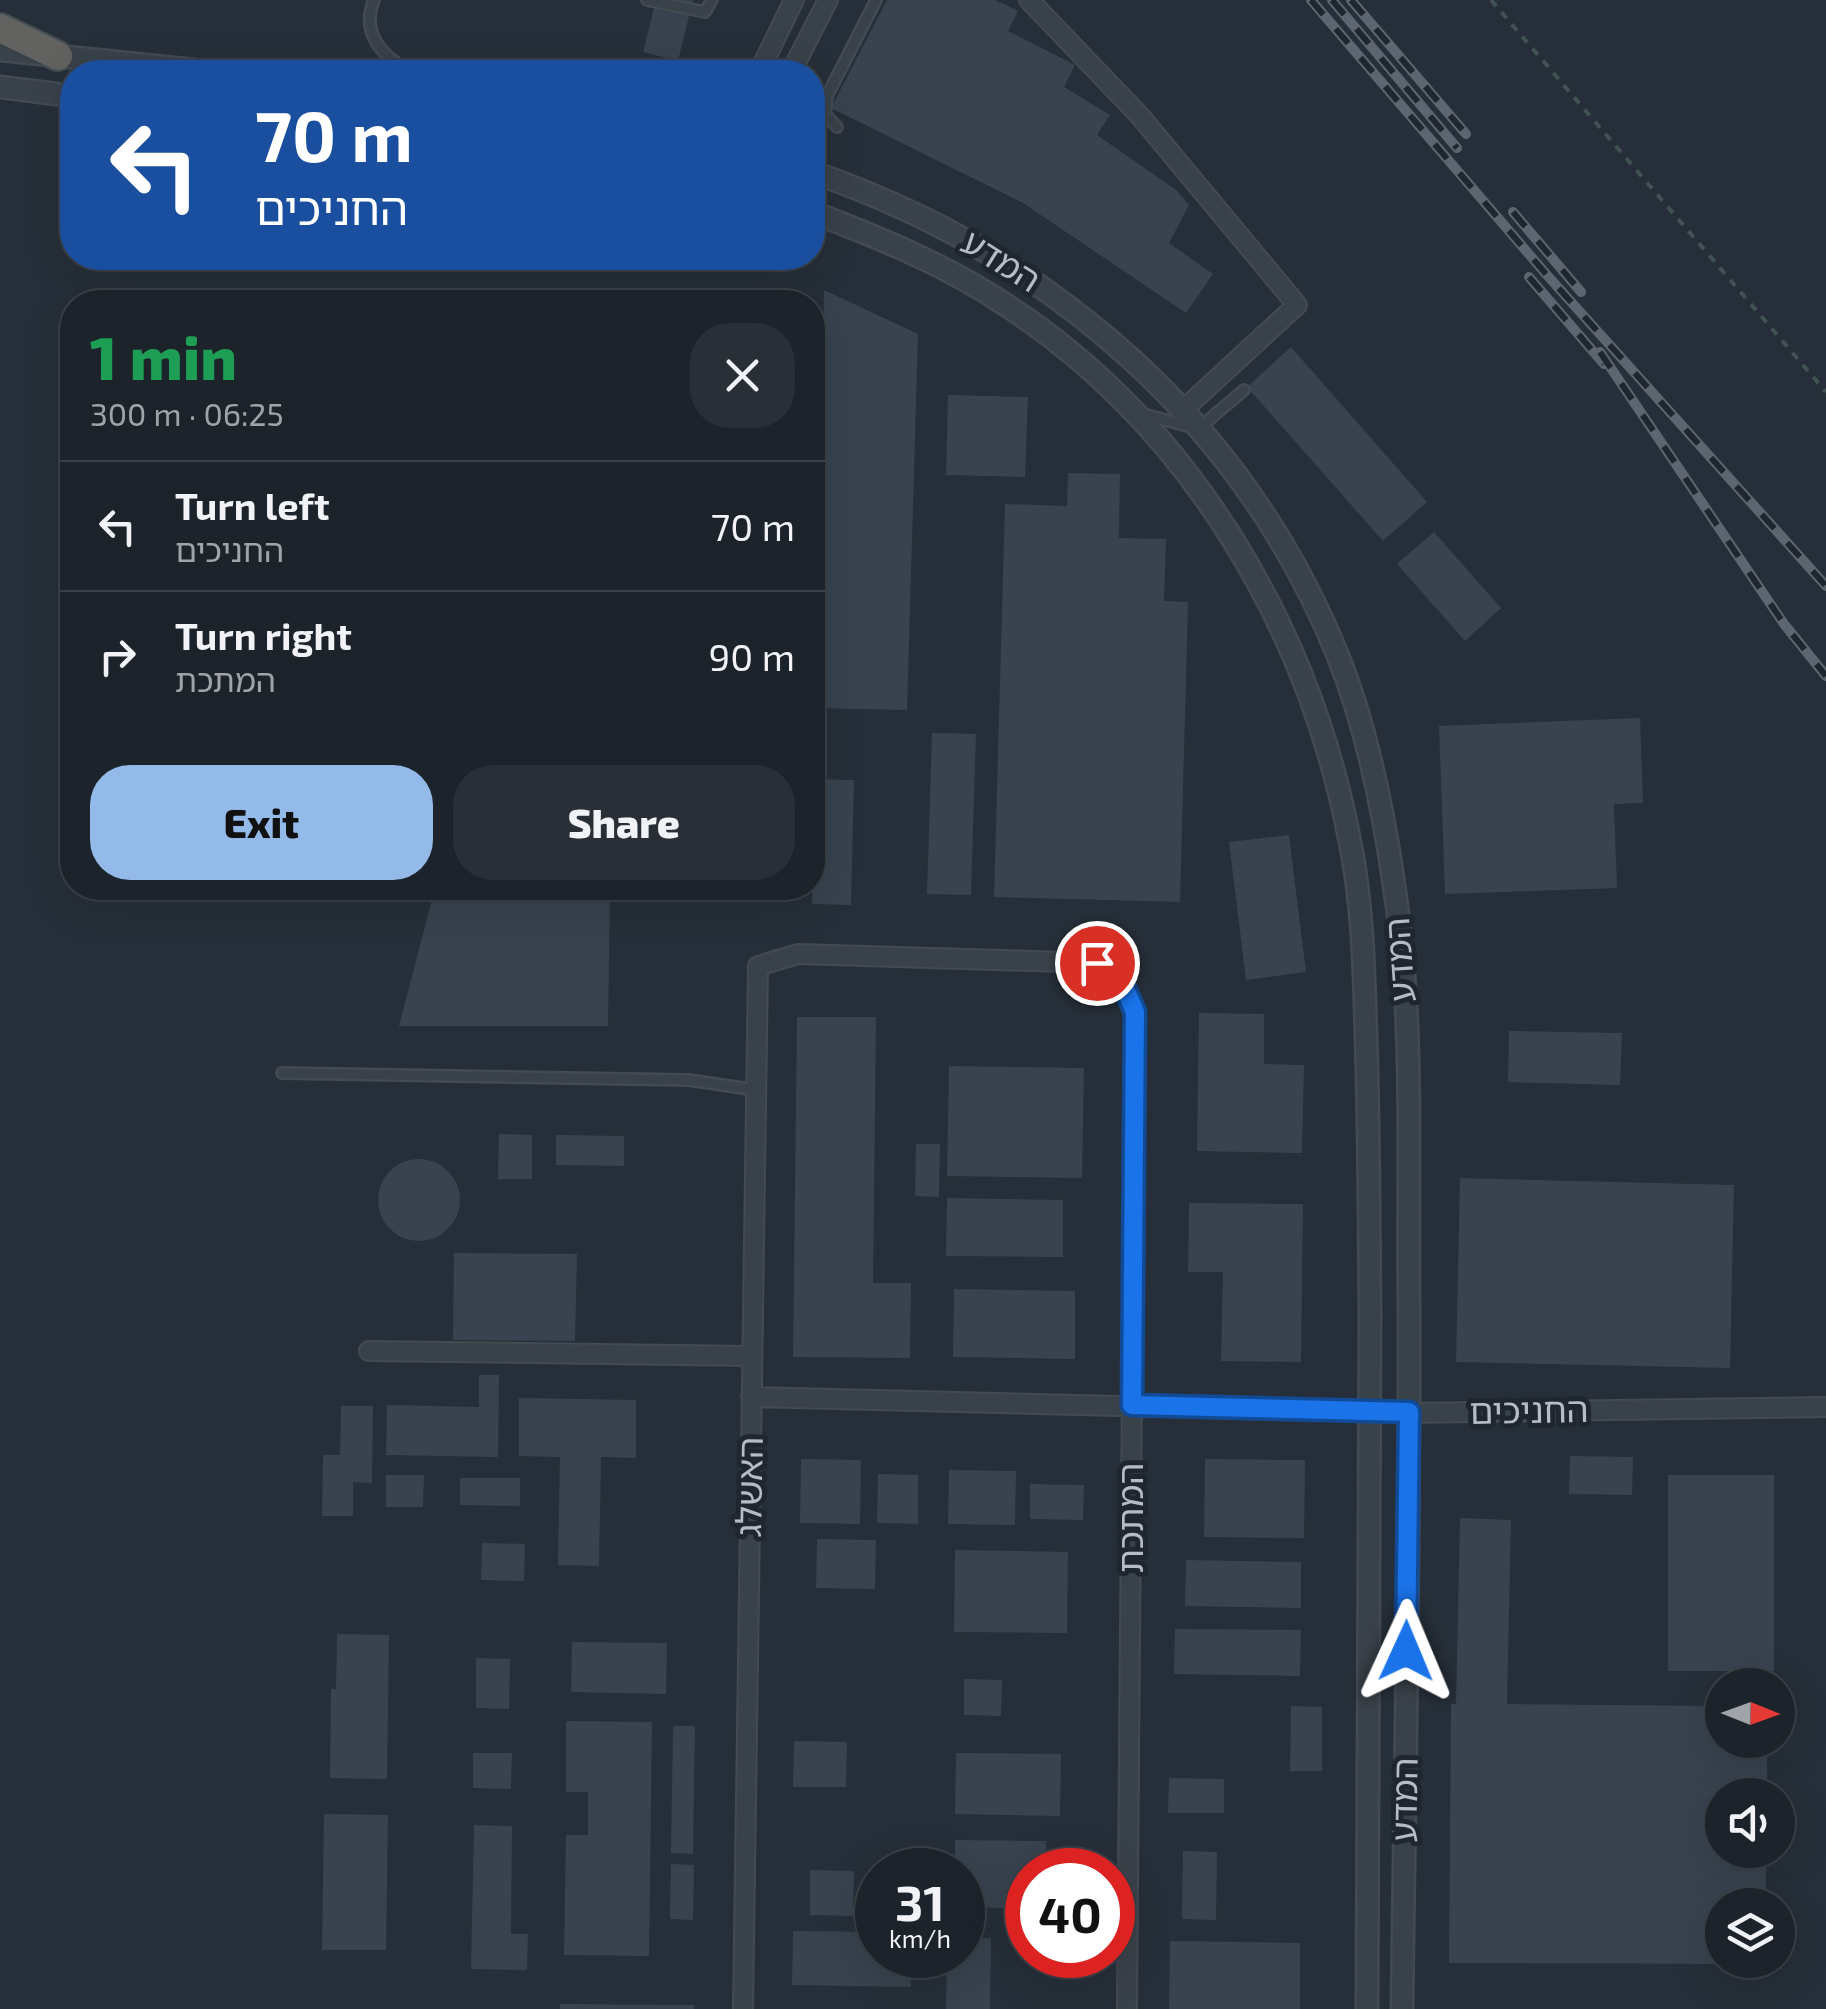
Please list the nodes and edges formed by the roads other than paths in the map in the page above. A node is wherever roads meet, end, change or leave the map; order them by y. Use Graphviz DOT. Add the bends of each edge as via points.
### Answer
graph roads {
  1 [pos="374,0"];
  2 [pos="648,0"];
  3 [pos="712,0"];
  4 [pos="828,0"];
  5 [pos="876,0"];
  6 [pos="1029,0"];
  7 [pos="788,4"];
  8 [pos="0,28"];
  9 [pos="0,50"];
  10 [pos="58,56"];
  11 [pos="97,60"];
  12 [pos="392,60"];
  13 [pos="764,60"];
  14 [pos="797,60"];
  15 [pos="0,87"];
  16 [pos="60,94"];
  17 [pos="837,127"];
  18 [pos="825,174"];
  19 [pos="825,217"];
  20 [pos="1244,390"];
  21 [pos="1132,410"];
  22 [pos="1183,410"];
  23 [pos="1198,429"];
  24 [pos="758,966"];
  25 [pos="282,1073"];
  26 [pos="756,1090"];
  27 [pos="369,1352"];
  28 [pos="752,1356"];
  29 [pos="751,1398"];
  30 [pos="1132,1405"];
  31 [pos="1826,1406"];
  32 [pos="1370,1412"];
  33 [pos="1409,1412"];
  34 [pos="743,2009"];
  35 [pos="1127,2009"];
  36 [pos="1367,2009"];
  37 [pos="1402,2009"];
  1 -- 12 [label="lane" via="371,34"];
  2 -- 3 [label="lane" via="706,12"];
  4 -- 14 [label="street"];
  5 -- 17 [label="lane" via="827,96 825,114"];
  6 -- 22 [label="street" via="1140,116 1297,304"];
  7 -- 13 [label="street"];
  8 -- 10 [label="highway"];
  9 -- 10 [label="street"];
  10 -- 11 [label="street"];
  15 -- 16 [label="street"];
  18 -- 22 [label="street, המדע" via="945,227 1023,272 1094,324"];
  19 -- 21 [label="street, המדע" via="936,264 1006,305"];
  20 -- 23 [label="lane"];
  21 -- 23 [label="lane"];
  21 -- 32 [label="street, המדע" via="1243,554 1281,624 1333,768 1363,936"];
  22 -- 23 [label="street, המדע"];
  23 -- 33 [label="street, המדע" via="1282,542 1311,596 1340,660 1384,822 1403,984"];
  24 -- 26 [label="street, האשלג"];
  24 -- 30 [label="street, המתכת" via="798,954 1097,963 1123,984 1135,1012"];
  25 -- 26 [label="lane" via="689,1080"];
  26 -- 28 [label="street, האשלג"];
  27 -- 28 [label="street"];
  28 -- 29 [label="street, האשלג"];
  29 -- 30 [label="street, החניכים"];
  29 -- 34 [label="street, האשלג"];
  30 -- 32 [label="street, החניכים"];
  30 -- 35 [label="street, המתכת"];
  31 -- 33 [label="street, החניכים"];
  32 -- 33 [label="street, החניכים"];
  32 -- 36 [label="street, המדע"];
  33 -- 37 [label="street, המדע"];
}
